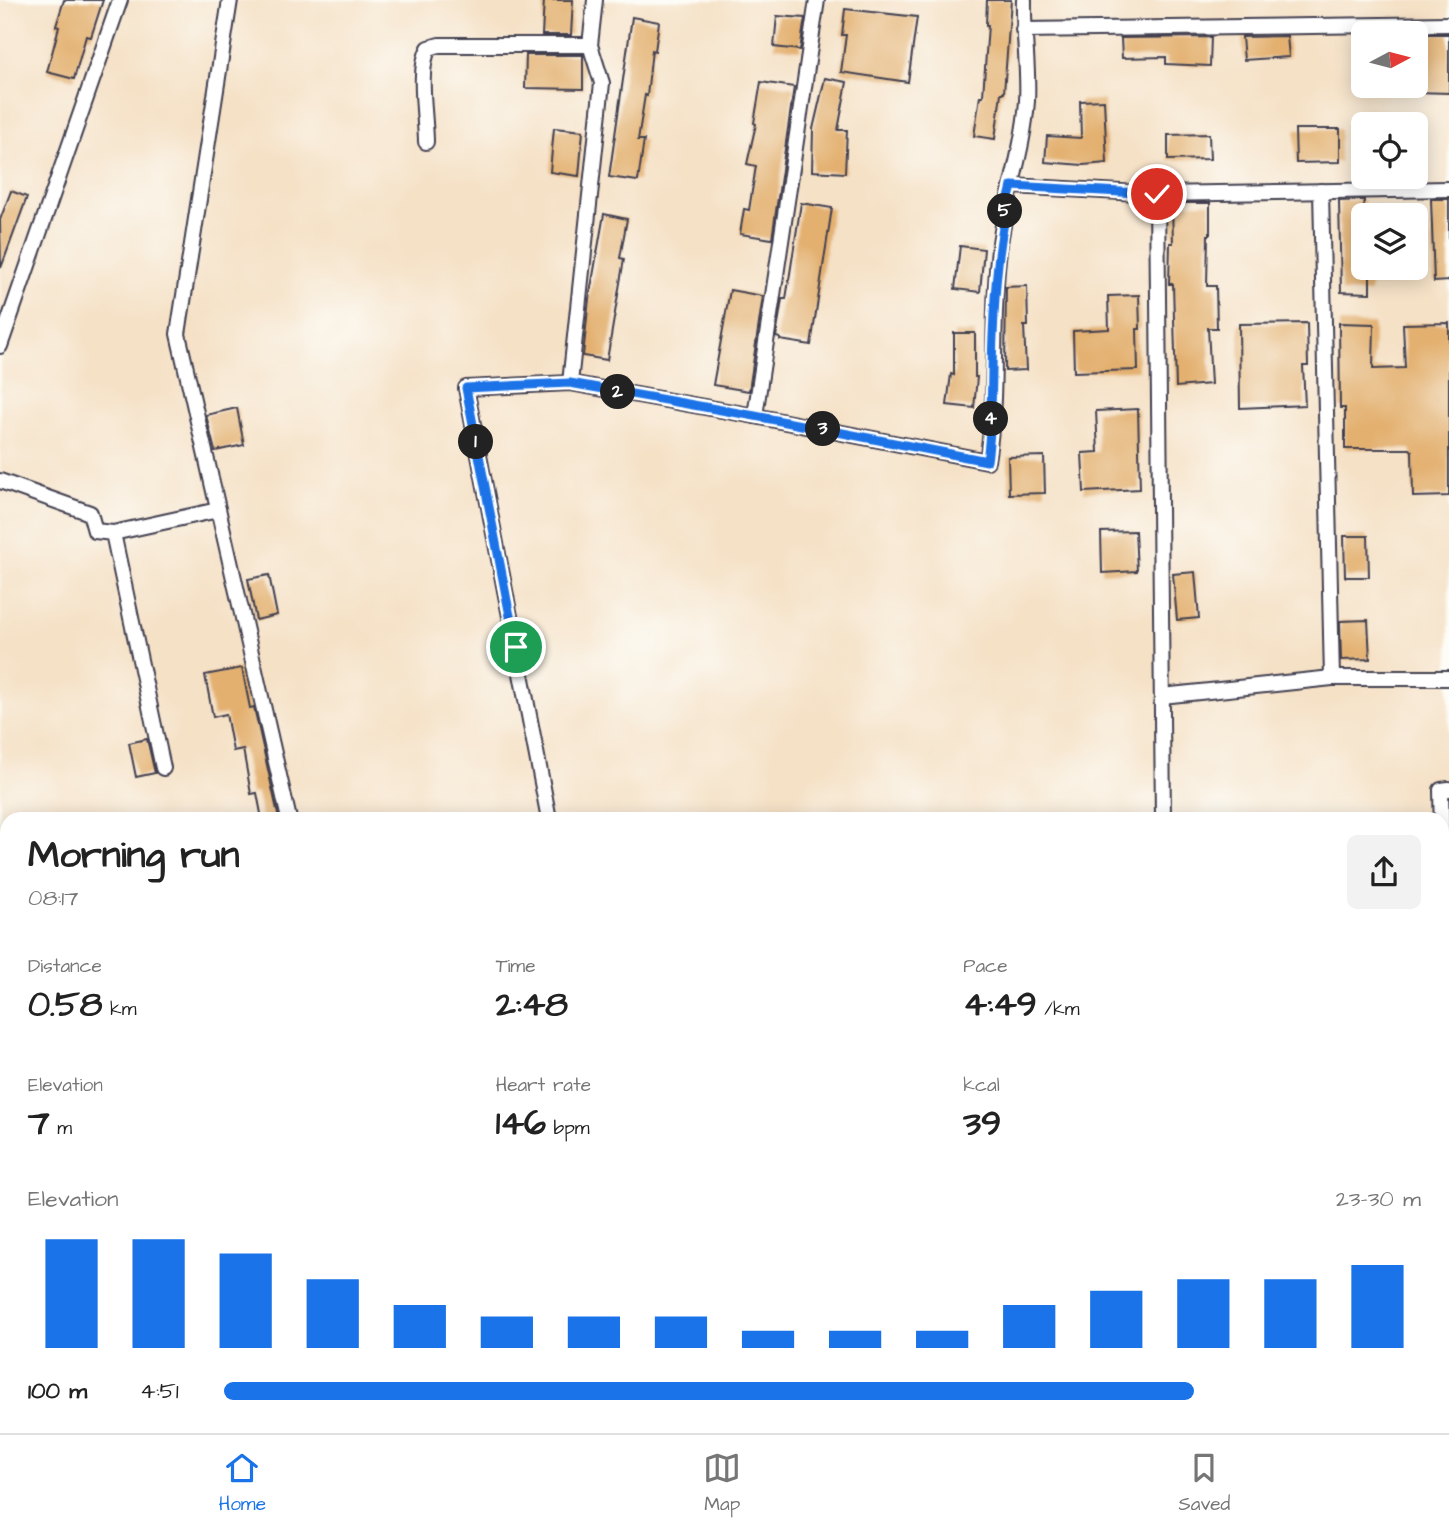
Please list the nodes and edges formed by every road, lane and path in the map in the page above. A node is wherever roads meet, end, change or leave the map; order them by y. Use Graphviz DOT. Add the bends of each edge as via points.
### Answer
graph roads {
  1 [pos="120,0"];
  2 [pos="230,0"];
  3 [pos="595,0"];
  4 [pos="817,0"];
  5 [pos="1024,0"];
  6 [pos="1449,24"];
  7 [pos="1023,30"];
  8 [pos="590,45"];
  9 [pos="426,142"];
  10 [pos="1012,186"];
  11 [pos="1449,189"];
  12 [pos="1321,191"];
  13 [pos="1157,194"];
  14 [pos="0,346"];
  15 [pos="570,383"];
  16 [pos="755,416"];
  17 [pos="0,481"];
  18 [pos="218,510"];
  19 [pos="113,533"];
  20 [pos="1332,678"];
  21 [pos="1449,678"];
  22 [pos="1162,696"];
  23 [pos="163,768"];
  24 [pos="1449,789"];
  25 [pos="287,812"];
  26 [pos="548,812"];
  27 [pos="1163,812"];
  28 [pos="1441,812"];
  1 -- 14 [label="street"];
  2 -- 18 [label="street" via="178,334"];
  3 -- 8 [label="street"];
  4 -- 16 [label="street"];
  5 -- 7 [label="street"];
  6 -- 7 [label="street"];
  7 -- 10 [label="street" via="1027,100"];
  8 -- 9 [label="street" via="429,48 424,55"];
  8 -- 15 [label="street" via="602,83"];
  10 -- 13 [label="street"];
  10 -- 16 [label="street" via="998,259 987,461"];
  11 -- 12 [label="street"];
  12 -- 13 [label="street"];
  12 -- 20 [label="street"];
  13 -- 22 [label="street"];
  15 -- 16 [label="street"];
  15 -- 26 [label="street" via="466,388"];
  17 -- 19 [label="street" via="90,513 94,531"];
  18 -- 19 [label="street"];
  18 -- 25 [label="street"];
  19 -- 23 [label="street"];
  20 -- 21 [label="street"];
  20 -- 22 [label="street"];
  22 -- 27 [label="street"];
  24 -- 28 [label="street" via="1441,790"];
}
